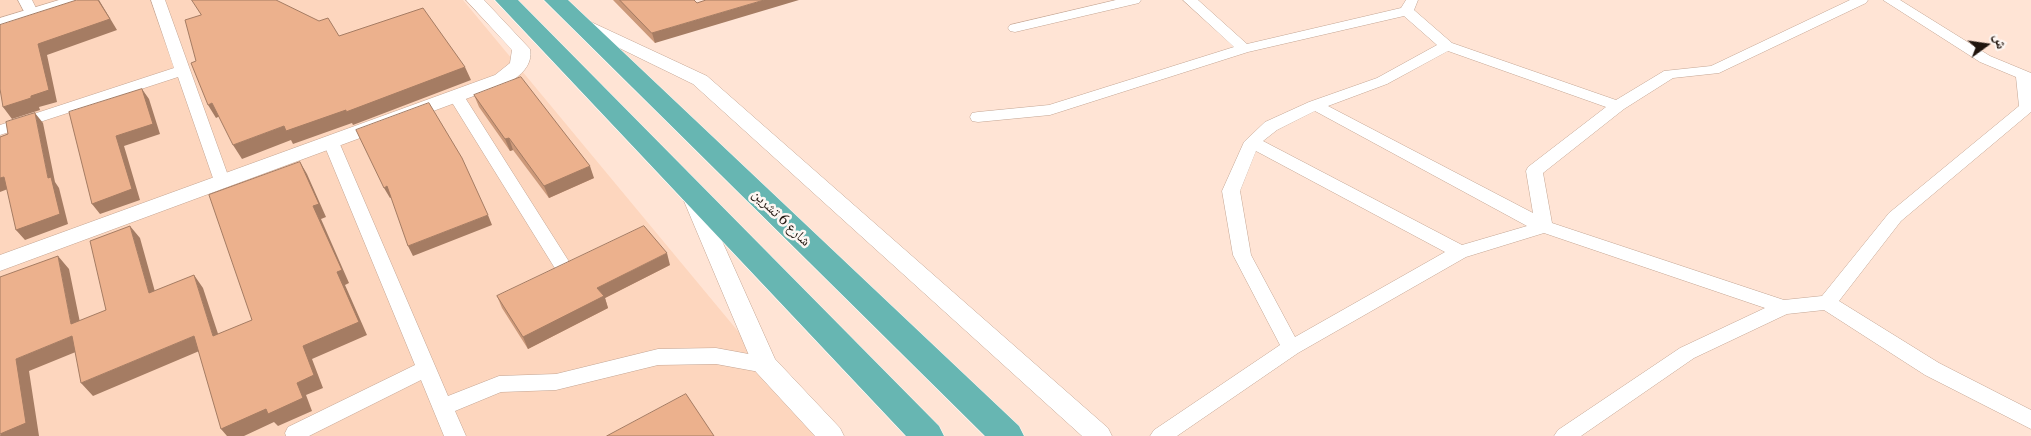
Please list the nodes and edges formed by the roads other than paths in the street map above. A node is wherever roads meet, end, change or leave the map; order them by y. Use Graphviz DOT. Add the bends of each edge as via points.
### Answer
graph roads {
  1 [pos="76,0"];
  2 [pos="158,0"];
  3 [pos="474,0"];
  4 [pos="506,0"];
  5 [pos="1134,0"];
  6 [pos="1190,0"];
  7 [pos="1860,0"];
  8 [pos="1890,0"];
  9 [pos="1410,5"];
  10 [pos="28,7"];
  11 [pos="564,9"];
  12 [pos="0,24"];
  13 [pos="1015,28"];
  14 [pos="1447,46"];
  15 [pos="1244,49"];
  16 [pos="182,70"];
  17 [pos="2027,77"];
  18 [pos="456,96"];
  19 [pos="1315,105"];
  20 [pos="1618,106"];
  21 [pos="978,117"];
  22 [pos="0,130"];
  23 [pos="331,142"];
  24 [pos="1252,142"];
  25 [pos="222,181"];
  26 [pos="688,187"];
  27 [pos="1544,227"];
  28 [pos="1460,252"];
  29 [pos="0,263"];
  30 [pos="562,265"];
  31 [pos="1827,304"];
  32 [pos="1784,307"];
  33 [pos="1291,348"];
  34 [pos="765,365"];
  35 [pos="427,368"];
  36 [pos="443,407"];
  37 [pos="2031,420"];
  38 [pos="295,433"];
  39 [pos="455,436"];
  40 [pos="831,436"];
  41 [pos="927,436"];
  42 [pos="1007,436"];
  43 [pos="1099,436"];
  44 [pos="1161,436"];
  45 [pos="1565,436"];
  1 -- 10 [label="street"];
  2 -- 16 [label="street"];
  3 -- 18 [label="street" via="521,49 522,59 502,79"];
  4 -- 26 [label="highway"];
  5 -- 13 [label="street"];
  6 -- 15 [label="street"];
  7 -- 20 [label="street" via="1714,70 1668,74"];
  8 -- 17 [label="street" via="1986,58"];
  9 -- 14 [label="street"];
  9 -- 15 [label="street"];
  10 -- 12 [label="street"];
  11 -- 42 [label="highway, شارع 6 تشرين"];
  11 -- 43 [label="street" via="700,80"];
  14 -- 19 [label="street" via="1382,81"];
  14 -- 20 [label="street"];
  15 -- 21 [label="street" via="1050,110"];
  16 -- 22 [label="street"];
  16 -- 25 [label="street"];
  17 -- 31 [label="street" via="2027,107 1894,217"];
  18 -- 23 [label="street"];
  18 -- 30 [label="street"];
  19 -- 24 [label="street" via="1271,126"];
  19 -- 27 [label="street"];
  20 -- 27 [label="street" via="1534,172"];
  23 -- 25 [label="street"];
  23 -- 35 [label="street"];
  24 -- 28 [label="street"];
  24 -- 33 [label="street" via="1231,191 1242,255"];
  25 -- 29 [label="street"];
  26 -- 34 [label="street"];
  26 -- 41 [label="highway"];
  27 -- 28 [label="street"];
  27 -- 32 [label="street"];
  28 -- 33 [label="street"];
  31 -- 32 [label="street"];
  31 -- 37 [label="street" via="1932,369"];
  32 -- 45 [label="street" via="1687,353"];
  33 -- 44 [label="street"];
  34 -- 36 [label="street" via="716,356 658,357 556,382 499,384"];
  34 -- 40 [label="street"];
  35 -- 36 [label="street"];
  35 -- 38 [label="street"];
  36 -- 39 [label="street"];
}
